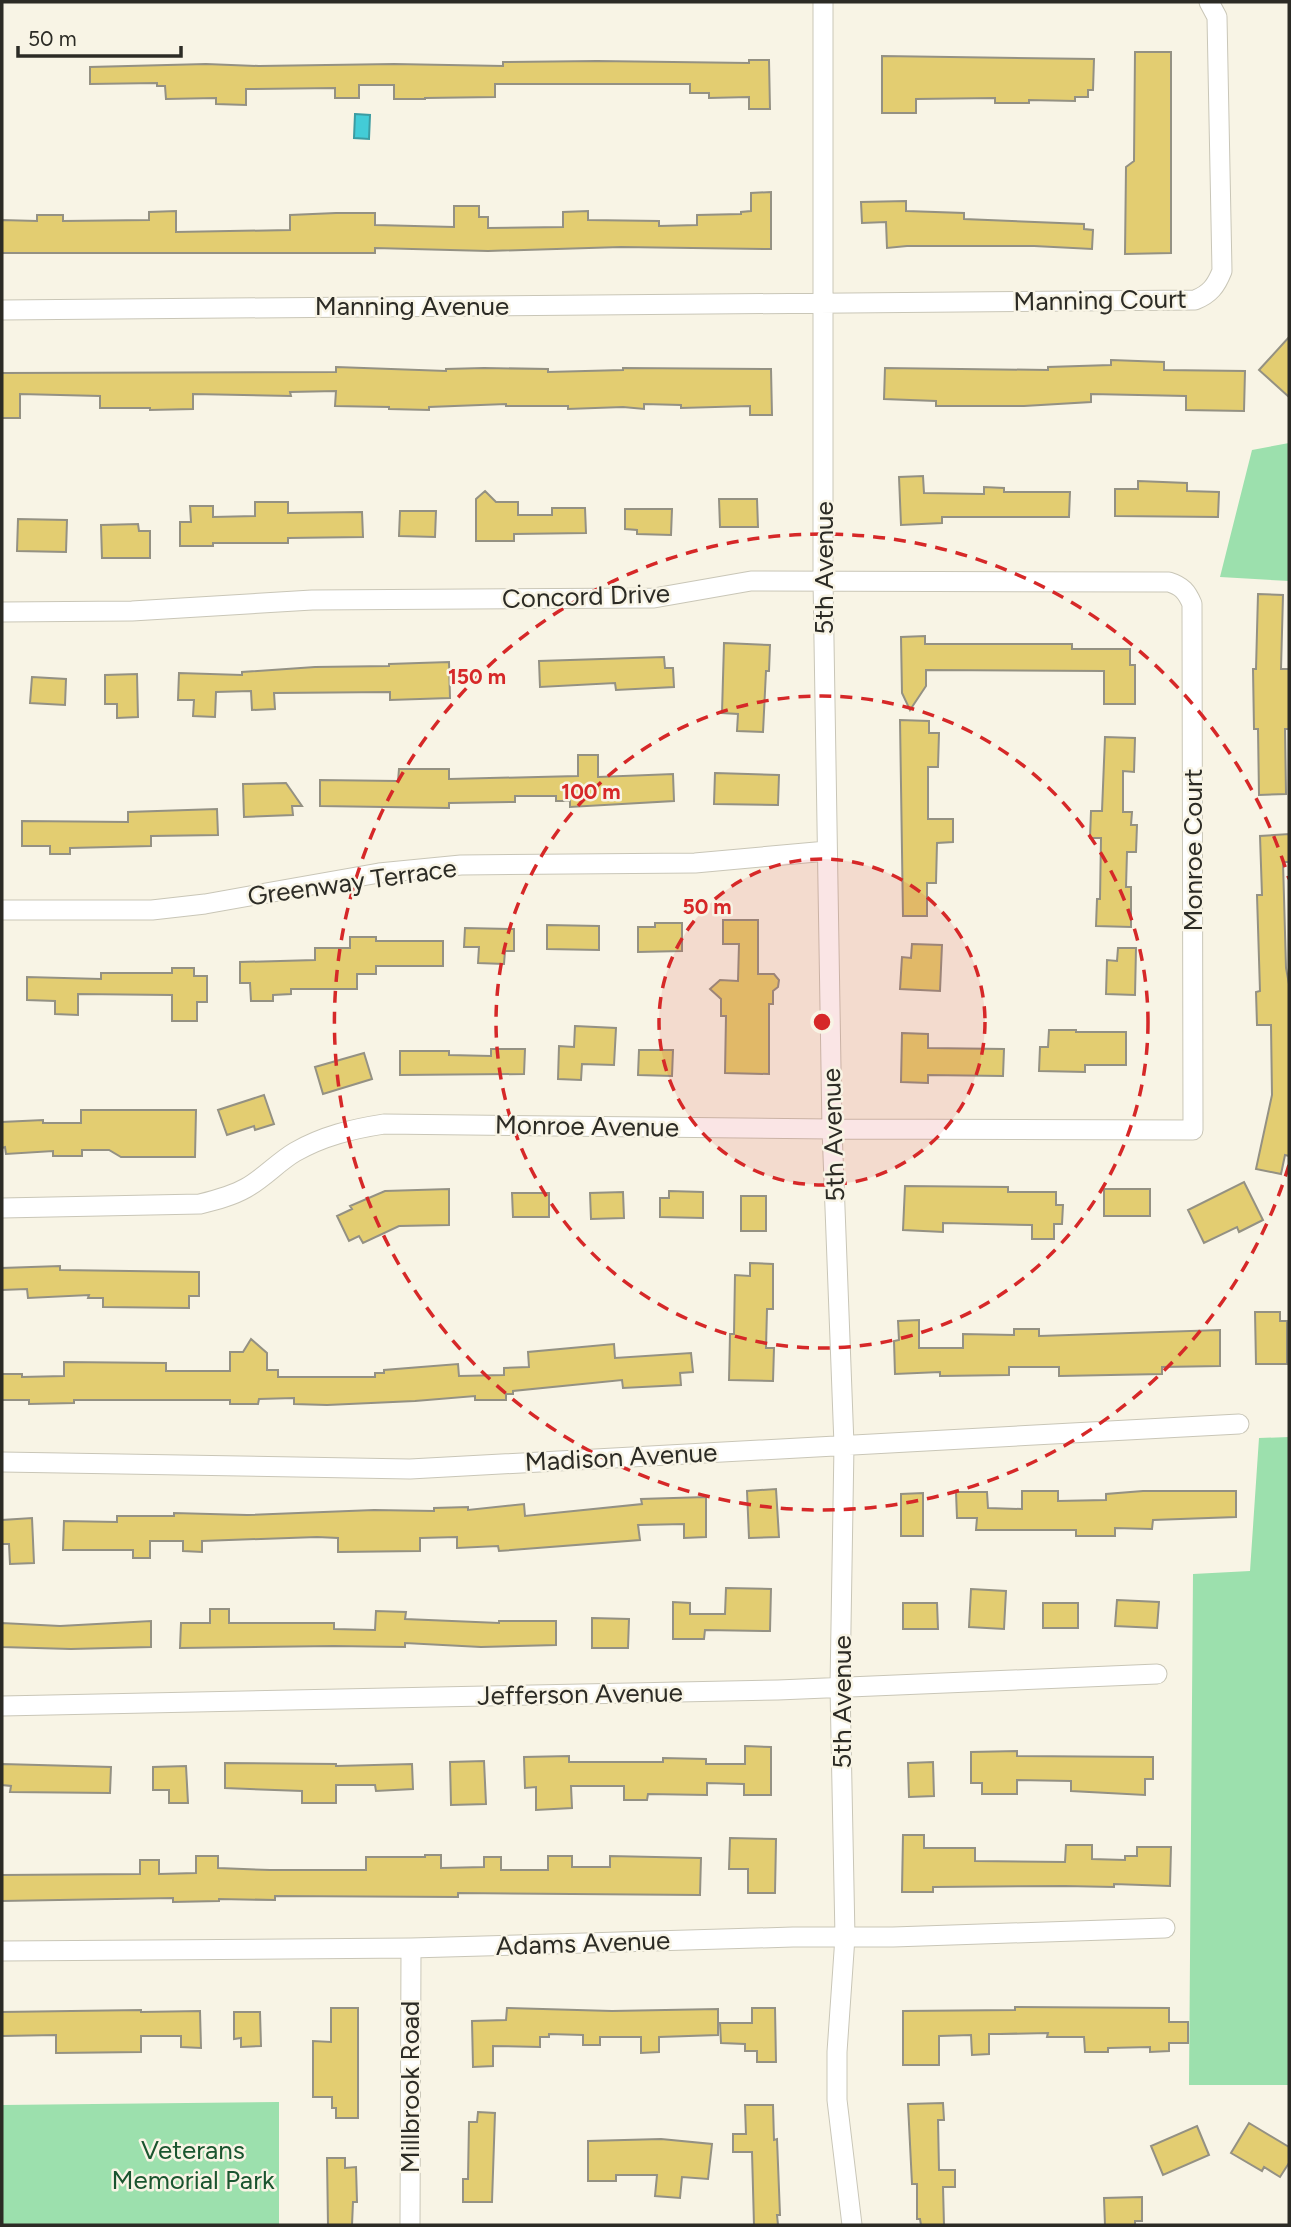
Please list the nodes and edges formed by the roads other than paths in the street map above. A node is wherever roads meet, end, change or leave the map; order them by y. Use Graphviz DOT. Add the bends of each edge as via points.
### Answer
graph roads {
  1 [pos="823,2"];
  2 [pos="1210,4"];
  3 [pos="823,303"];
  4 [pos="2,310"];
  5 [pos="824,580"];
  6 [pos="1169,582"];
  7 [pos="2,612"];
  8 [pos="827,851"];
  9 [pos="2,911"];
  10 [pos="831,1129"];
  11 [pos="1193,1130"];
  12 [pos="2,1208"];
  13 [pos="1239,1424"];
  14 [pos="844,1445"];
  15 [pos="2,1462"];
  16 [pos="1157,1674"];
  17 [pos="841,1687"];
  18 [pos="2,1706"];
  19 [pos="1165,1928"];
  20 [pos="845,1937"];
  21 [pos="411,1948"];
  22 [pos="2,1951"];
  23 [pos="410,2225"];
  24 [pos="852,2225"];
  1 -- 3 [label="street, 5th Avenue"];
  2 -- 3 [label="street, Manning Court" via="1217,17 1222,271 1207,295 1195,300"];
  3 -- 4 [label="street, Manning Avenue"];
  3 -- 5 [label="street, 5th Avenue"];
  5 -- 6 [label="street, Concord Drive"];
  5 -- 7 [label="street, Concord Drive" via="751,581 654,598 312,600 132,611"];
  5 -- 8 [label="street, 5th Avenue"];
  6 -- 11 [label="street, Monroe Court" via="1178,584 1192,604"];
  8 -- 9 [label="street, Greenway Terrace" via="695,863 461,865 379,873 205,904"];
  8 -- 10 [label="street, 5th Avenue"];
  10 -- 11 [label="street, Monroe Avenue"];
  10 -- 12 [label="street, Monroe Avenue" via="384,1124 318,1140 247,1188 200,1204"];
  10 -- 14 [label="street, 5th Avenue"];
  13 -- 14 [label="street, Madison Avenue"];
  14 -- 15 [label="street, Madison Avenue" via="410,1469"];
  14 -- 17 [label="street, 5th Avenue"];
  16 -- 17 [label="street, Jefferson Avenue"];
  17 -- 18 [label="street, Jefferson Avenue"];
  17 -- 20 [label="street, 5th Avenue"];
  19 -- 20 [label="street, Adams Avenue"];
  20 -- 21 [label="street, Adams Avenue"];
  20 -- 24 [label="street, 5th Avenue" via="837,2100"];
  21 -- 22 [label="street, Adams Avenue"];
  21 -- 23 [label="street, Millbrook Road"];
}
